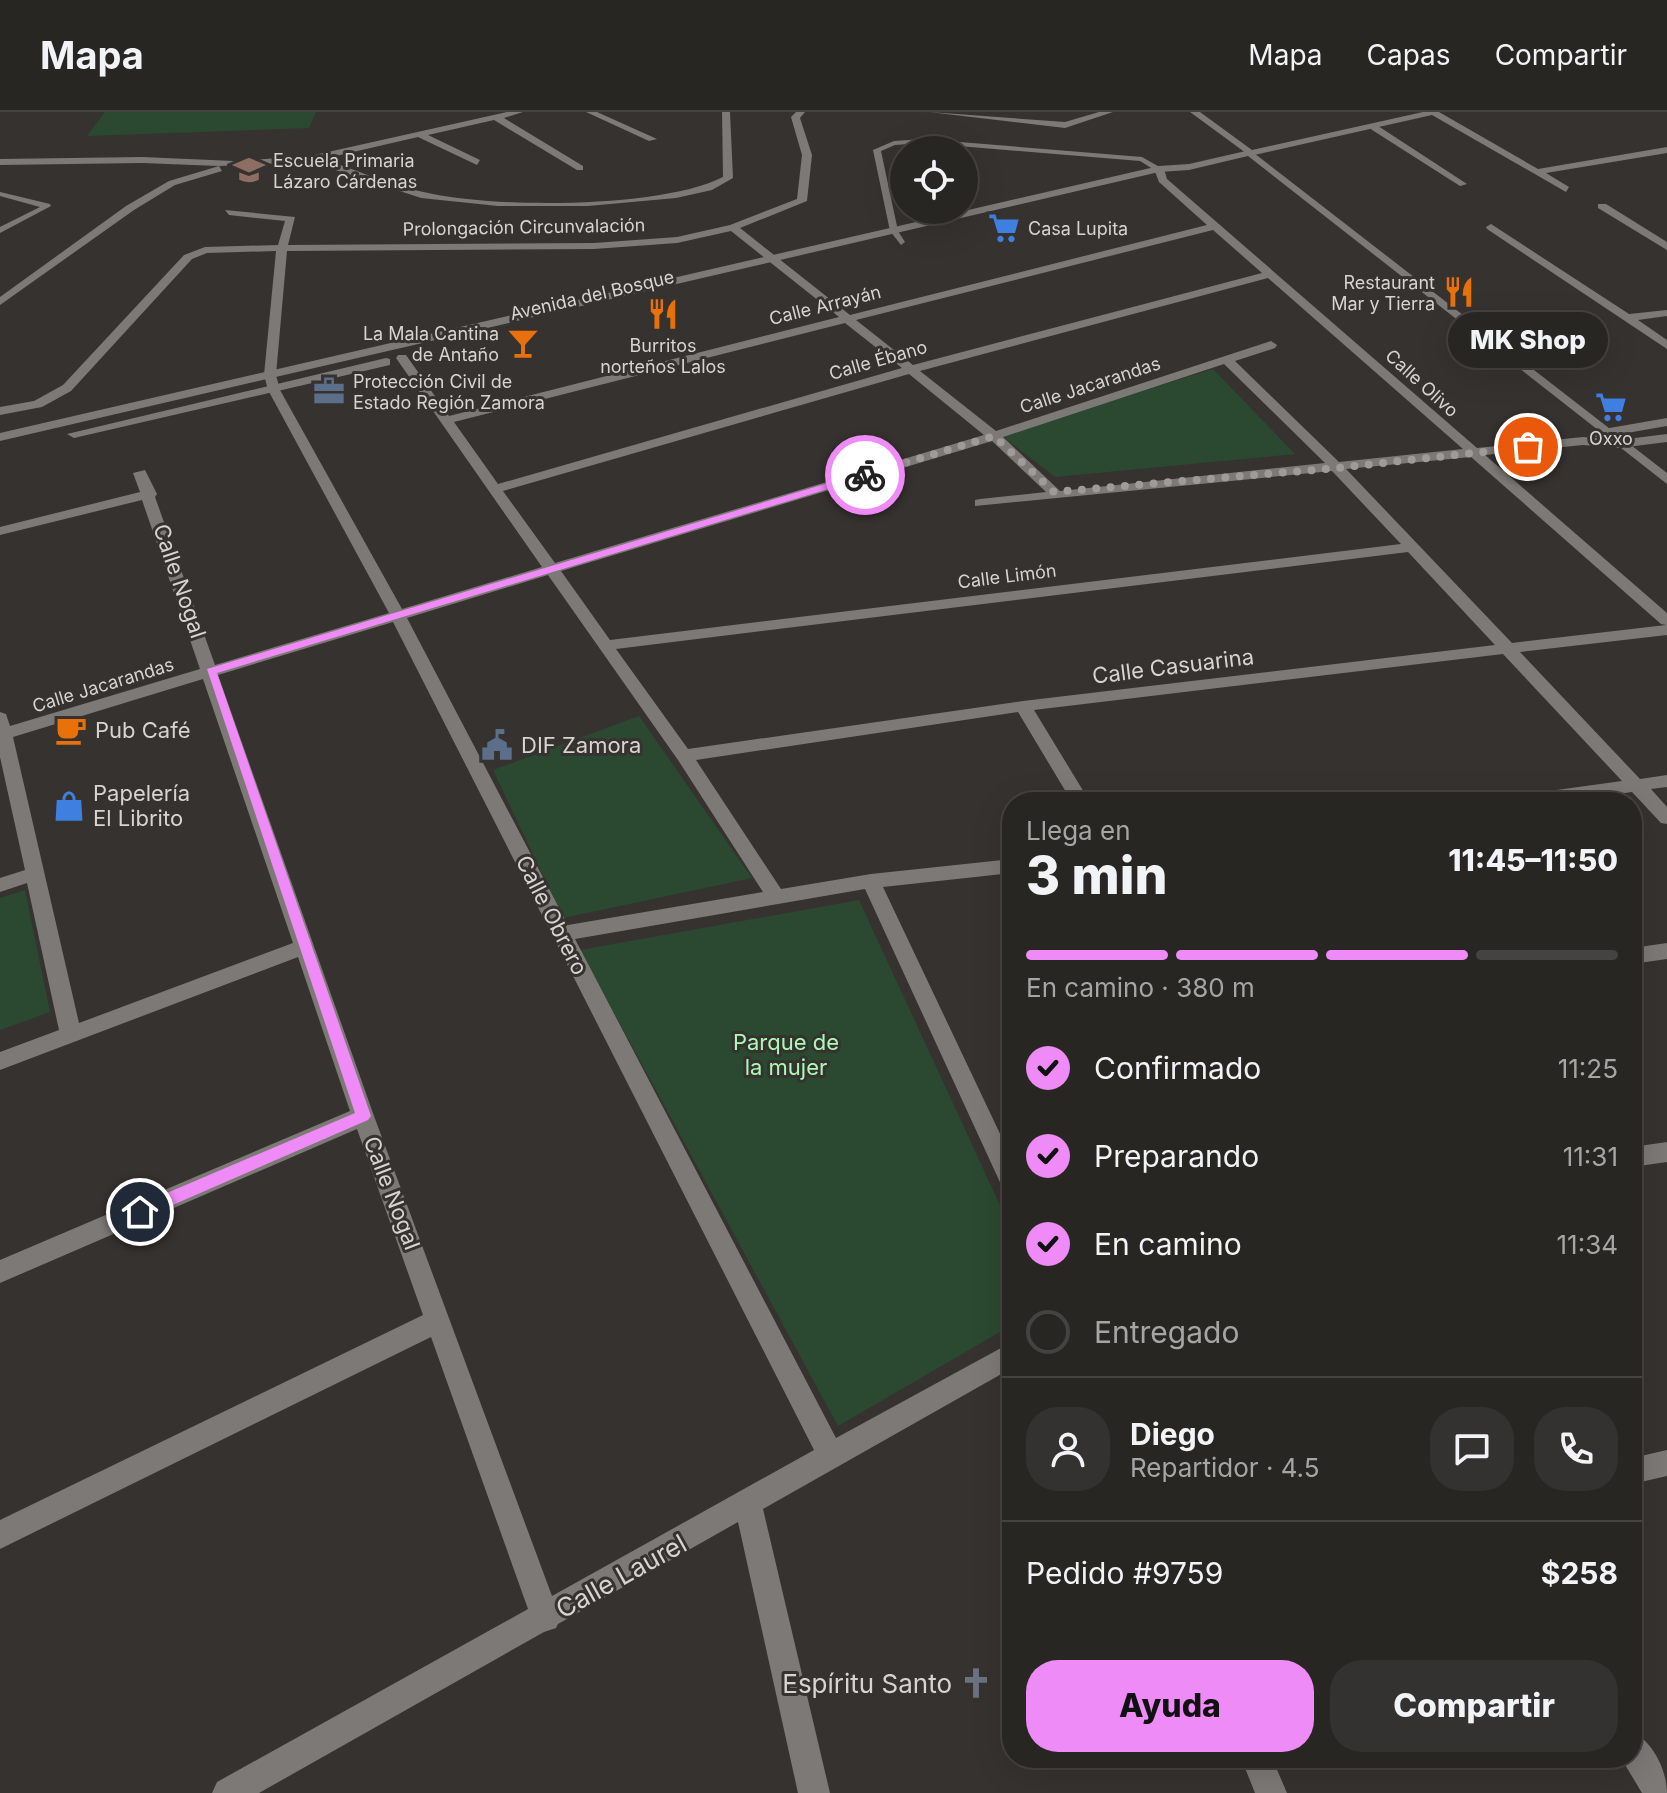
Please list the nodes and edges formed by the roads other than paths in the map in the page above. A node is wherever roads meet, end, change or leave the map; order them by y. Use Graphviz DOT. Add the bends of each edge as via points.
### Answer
graph roads {
  1 [pos="519,112"];
  2 [pos="590,112"];
  3 [pos="726,112"];
  4 [pos="801,112"];
  5 [pos="933,112"];
  6 [pos="1109,112"];
  7 [pos="1194,112"];
  8 [pos="1434,112"];
  9 [pos="497,118"];
  10 [pos="1372,126"];
  11 [pos="420,135"];
  12 [pos="652,139"];
  13 [pos="1667,150"];
  14 [pos="1250,153"];
  15 [pos="310,159"];
  16 [pos="0,162"];
  17 [pos="477,162"];
  18 [pos="234,164"];
  19 [pos="580,168"];
  20 [pos="1536,172"];
  21 [pos="1160,175"];
  22 [pos="1463,184"];
  23 [pos="1566,189"];
  24 [pos="0,194"];
  25 [pos="1602,206"];
  26 [pos="229,212"];
  27 [pos="1214,226"];
  28 [pos="733,227"];
  29 [pos="1491,227"];
  30 [pos="0,230"];
  31 [pos="898,236"];
  32 [pos="1667,247"];
  33 [pos="282,248"];
  34 [pos="774,259"];
  35 [pos="784,269"];
  36 [pos="1272,274"];
  37 [pos="0,302"];
  38 [pos="1667,313"];
  39 [pos="848,318"];
  40 [pos="1627,318"];
  41 [pos="1271,345"];
  42 [pos="1667,345"];
  43 [pos="402,358"];
  44 [pos="1226,359"];
  45 [pos="909,370"];
  46 [pos="272,382"];
  47 [pos="0,411"];
  48 [pos="444,421"];
  49 [pos="1667,422"];
  50 [pos="1604,432"];
  51 [pos="994,436"];
  52 [pos="0,437"];
  53 [pos="1667,438"];
  54 [pos="1583,441"];
  55 [pos="1619,444"];
  56 [pos="0,450"];
  57 [pos="1473,453"];
  58 [pos="1337,468"];
  59 [pos="140,473"];
  60 [pos="1667,480"];
  61 [pos="496,489"];
  62 [pos="1054,492"];
  63 [pos="150,494"];
  64 [pos="980,503"];
  65 [pos="0,531"];
  66 [pos="1413,547"];
  67 [pos="553,569"];
  68 [pos="398,616"];
  69 [pos="1667,621"];
  70 [pos="1667,630"];
  71 [pos="606,645"];
  72 [pos="1511,650"];
  73 [pos="211,671"];
  74 [pos="1023,706"];
  75 [pos="1,729"];
  76 [pos="684,756"];
  77 [pos="1667,781"];
  78 [pos="1638,785"];
  79 [pos="1075,792"];
  80 [pos="1587,792"];
  81 [pos="1667,818"];
  82 [pos="1002,867"];
  83 [pos="34,874"];
  84 [pos="871,881"];
  85 [pos="0,885"];
  86 [pos="776,897"];
  87 [pos="561,934"];
  88 [pos="306,946"];
  89 [pos="1667,951"];
  90 [pos="1642,955"];
  91 [pos="71,1035"];
  92 [pos="0,1061"];
  93 [pos="363,1116"];
  94 [pos="1667,1152"];
  95 [pos="1642,1156"];
  96 [pos="1002,1163"];
  97 [pos="0,1272"];
  98 [pos="440,1320"];
  99 [pos="1002,1360"];
  100 [pos="832,1457"];
  101 [pos="1667,1463"];
  102 [pos="1642,1469"];
  103 [pos="748,1505"];
  104 [pos="0,1535"];
  105 [pos="546,1618"];
  106 [pos="1642,1763"];
  107 [pos="1260,1768"];
  108 [pos="228,1793"];
  109 [pos="814,1793"];
  110 [pos="1271,1793"];
  111 [pos="1660,1793"];
  1 -- 9 [label="street"];
  2 -- 12 [label="street"];
  3 -- 15 [label="street" via="728,178 664,198 491,204 435,198"];
  4 -- 28 [label="street, Prolongación Circunvalación" via="795,117 807,155 802,201"];
  5 -- 6 [label="street" via="1065,125"];
  7 -- 14 [label="street"];
  8 -- 10 [label="street, Avenida del Bosque"];
  8 -- 20 [label="street"];
  9 -- 11 [label="street"];
  9 -- 19 [label="street"];
  10 -- 14 [label="street, Avenida del Bosque"];
  10 -- 22 [label="lane"];
  11 -- 15 [label="street"];
  11 -- 17 [label="street"];
  13 -- 20 [label="street"];
  14 -- 21 [label="street, Avenida del Bosque" via="1189,167 1182,175"];
  14 -- 50 [label="street"];
  15 -- 18 [label="street"];
  16 -- 18 [label="street"];
  18 -- 37 [label="street" via="172,183"];
  20 -- 23 [label="street"];
  21 -- 27 [label="street, Calle Olivo"];
  21 -- 31 [label="street, Avenida del Bosque"];
  21 -- 31 [label="lane" via="1142,159 894,143 877,150"];
  24 -- 30 [label="lane" via="47,206"];
  25 -- 32 [label="street"];
  26 -- 33 [label="street" via="291,219"];
  27 -- 36 [label="street, Calle Olivo"];
  27 -- 39 [label="street, Calle Arrayán"];
  28 -- 33 [label="street, Prolongación Circunvalación" via="677,240 594,246"];
  28 -- 34 [label="street"];
  29 -- 40 [label="street"];
  31 -- 34 [label="street, Avenida del Bosque"];
  31 -- 35 [label="street, Avenida del Bosque"];
  33 -- 46 [label="street"];
  33 -- 47 [label="street, Prolongación Circunvalación" via="194,253 67,388 38,404"];
  34 -- 35 [label="street"];
  34 -- 46 [label="street, Avenida del Bosque"];
  35 -- 39 [label="street"];
  35 -- 43 [label="street, Avenida del Bosque"];
  36 -- 45 [label="street, Calle Ébano"];
  36 -- 57 [label="street, Calle Olivo"];
  38 -- 40 [label="street"];
  39 -- 45 [label="street"];
  39 -- 48 [label="street, Calle Arrayán"];
  40 -- 42 [label="street"];
  41 -- 44 [label="street, Calle Jacarandas"];
  43 -- 46 [label="street, Avenida del Bosque"];
  43 -- 48 [label="street"];
  44 -- 51 [label="street, Calle Jacarandas"];
  44 -- 58 [label="street"];
  45 -- 51 [label="street"];
  45 -- 61 [label="street, Calle Ébano"];
  46 -- 52 [label="street, Avenida del Bosque"];
  46 -- 56 [label="street, Avenida del Bosque"];
  46 -- 68 [label="street, Calle Obrero"];
  48 -- 61 [label="street"];
  49 -- 50 [label="street"];
  50 -- 54 [label="street"];
  50 -- 55 [label="street"];
  51 -- 62 [label="street"];
  51 -- 67 [label="street, Calle Jacarandas"];
  53 -- 55 [label="street"];
  54 -- 55 [label="street"];
  54 -- 57 [label="street"];
  55 -- 60 [label="street"];
  57 -- 58 [label="street"];
  57 -- 69 [label="street, Calle Olivo"];
  58 -- 62 [label="street"];
  58 -- 66 [label="street"];
  59 -- 63 [label="street, Calle Nogal"];
  61 -- 67 [label="street"];
  62 -- 64 [label="street"];
  63 -- 65 [label="street"];
  63 -- 73 [label="street, Calle Nogal"];
  66 -- 71 [label="street, Calle Limón"];
  66 -- 72 [label="street"];
  67 -- 68 [label="street, Calle Jacarandas"];
  67 -- 71 [label="street"];
  68 -- 73 [label="street, Calle Jacarandas"];
  68 -- 87 [label="street, Calle Obrero"];
  70 -- 72 [label="street, Calle Casuarina"];
  71 -- 76 [label="street"];
  72 -- 74 [label="street, Calle Casuarina"];
  72 -- 78 [label="street"];
  73 -- 75 [label="street, Calle Jacarandas"];
  73 -- 88 [label="street, Calle Nogal"];
  74 -- 76 [label="street, Calle Casuarina"];
  74 -- 79 [label="street"];
  75 -- 83 [label="street"];
  76 -- 86 [label="street"];
  77 -- 78 [label="street"];
  78 -- 80 [label="street"];
  78 -- 81 [label="street"];
  82 -- 84 [label="street"];
  83 -- 85 [label="street"];
  83 -- 91 [label="street"];
  84 -- 86 [label="street"];
  84 -- 96 [label="street"];
  86 -- 87 [label="street"];
  87 -- 100 [label="street, Calle Obrero"];
  88 -- 91 [label="street"];
  88 -- 93 [label="street, Calle Nogal"];
  89 -- 90 [label="street"];
  91 -- 92 [label="street"];
  93 -- 97 [label="street"];
  93 -- 98 [label="street, Calle Nogal"];
  94 -- 95 [label="street"];
  98 -- 104 [label="street"];
  98 -- 105 [label="street, Calle Nogal"];
  99 -- 100 [label="street, Calle Laurel"];
  100 -- 103 [label="street, Calle Laurel"];
  101 -- 102 [label="street"];
  103 -- 105 [label="street, Calle Laurel"];
  103 -- 109 [label="street"];
  105 -- 108 [label="street, Calle Laurel"];
  106 -- 111 [label="street"];
  107 -- 110 [label="street"];
}
